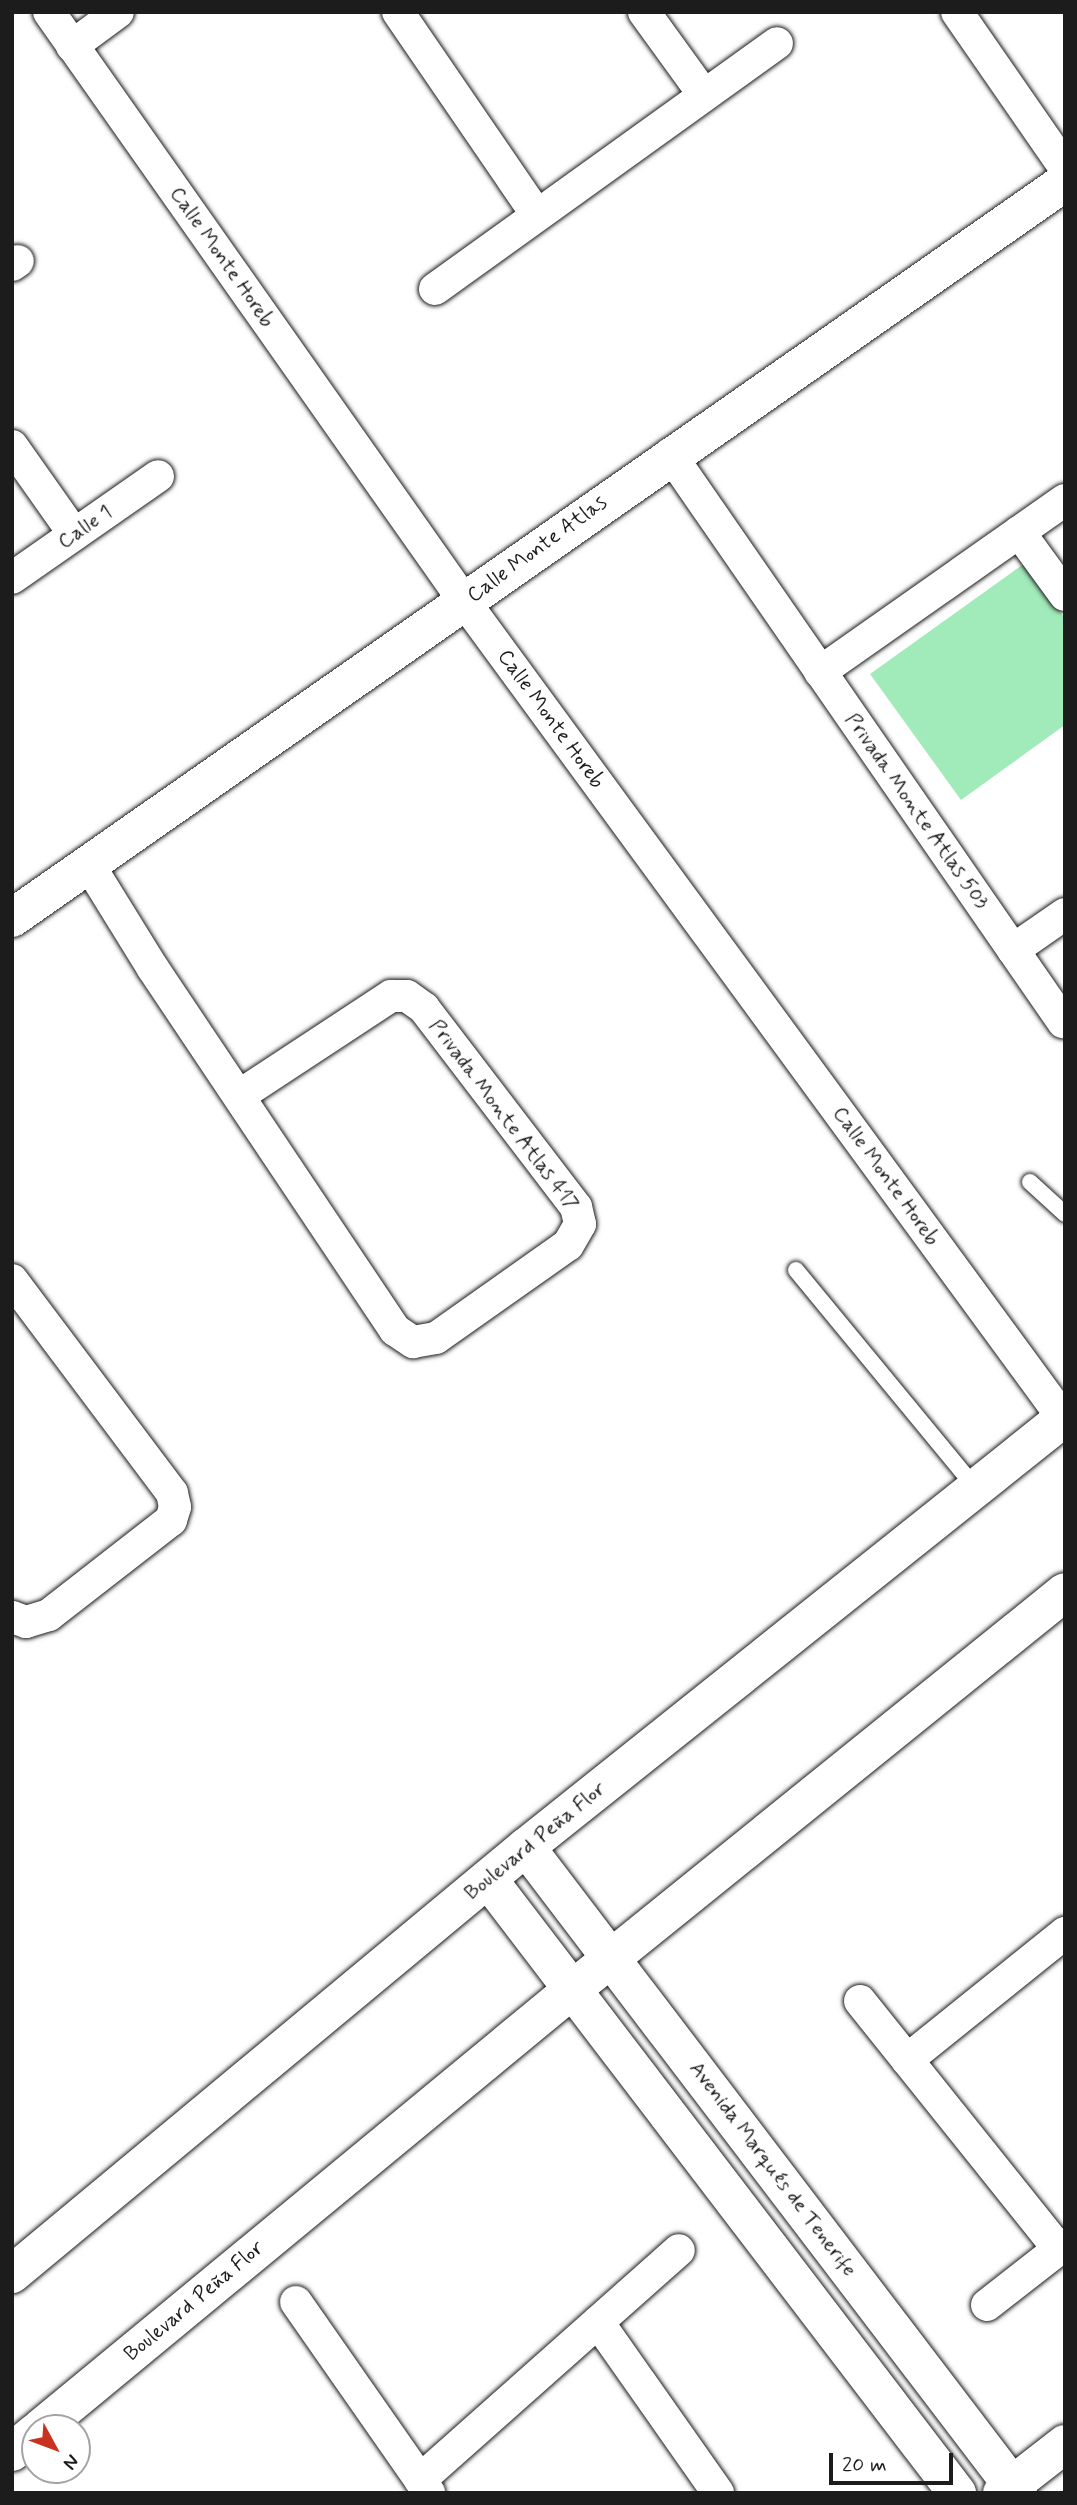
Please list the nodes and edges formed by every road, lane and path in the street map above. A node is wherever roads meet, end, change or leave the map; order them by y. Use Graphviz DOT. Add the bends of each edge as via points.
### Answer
graph roads {
  1 [pos="49,12"];
  2 [pos="118,12"];
  3 [pos="398,12"];
  4 [pos="644,12"];
  5 [pos="957,12"];
  6 [pos="777,43"];
  7 [pos="72,46"];
  8 [pos="704,95"];
  9 [pos="1065,168"];
  10 [pos="1065,182"];
  11 [pos="537,215"];
  12 [pos="435,289"];
  13 [pos="12,446"];
  14 [pos="670,454"];
  15 [pos="158,475"];
  16 [pos="1065,500"];
  17 [pos="1019,532"];
  18 [pos="74,534"];
  19 [pos="12,578"];
  20 [pos="1065,595"];
  21 [pos="464,601"];
  22 [pos="820,671"];
  23 [pos="89,865"];
  24 [pos="1065,914"];
  25 [pos="12,918"];
  26 [pos="1013,950"];
  27 [pos="1063,1022"];
  28 [pos="240,1095"];
  29 [pos="1030,1182"];
  30 [pos="1065,1214"];
  31 [pos="796,1270"];
  32 [pos="12,1280"];
  33 [pos="1064,1418"];
  34 [pos="976,1488"];
  35 [pos="1065,1592"];
  36 [pos="12,1617"];
  37 [pos="526,1847"];
  38 [pos="488,1879"];
  39 [pos="1065,1933"];
  40 [pos="614,1957"];
  41 [pos="573,1989"];
  42 [pos="860,2001"];
  43 [pos="907,2060"];
  44 [pos="1062,2246"];
  45 [pos="679,2250"];
  46 [pos="12,2274"];
  47 [pos="296,2302"];
  48 [pos="987,2305"];
  49 [pos="598,2322"];
  50 [pos="58,2414"];
  51 [pos="1065,2444"];
  52 [pos="424,2486"];
  53 [pos="1011,2490"];
  54 [pos="718,2493"];
  55 [pos="957,2493"];
  1 -- 7 [label="street, Calle Monte Horeb"];
  2 -- 7 [label="street"];
  3 -- 11 [label="street"];
  4 -- 8 [label="street"];
  5 -- 9 [label="street"];
  6 -- 8 [label="street"];
  7 -- 21 [label="street, Calle Monte Horeb"];
  8 -- 11 [label="street"];
  10 -- 14 [label="street, Calle Monte Atlas"];
  11 -- 12 [label="street"];
  13 -- 18 [label="street"];
  14 -- 21 [label="street, Calle Monte Atlas"];
  14 -- 22 [label="street, Privada Monte Atlas 503"];
  15 -- 18 [label="street, Calle 1"];
  16 -- 17 [label="street"];
  17 -- 20 [label="street"];
  17 -- 22 [label="street"];
  18 -- 19 [label="street, Calle 1"];
  21 -- 23 [label="street, Calle Monte Atlas"];
  21 -- 33 [label="street, Calle Monte Horeb"];
  22 -- 26 [label="street, Privada Monte Atlas 503"];
  23 -- 25 [label="street, Calle Monte Atlas"];
  23 -- 28 [label="street, Privada Monte Atlas 417"];
  24 -- 26 [label="street"];
  26 -- 27 [label="street, Privada Monte Atlas 503"];
  28 -- 28 [label="street, Privada Monte Atlas 417" via="395,1330 412,1342 436,1338 502,1292 568,1245 580,1224 568,1196 424,1008 407,996 391,996"];
  29 -- 30 [label="lane"];
  31 -- 34 [label="lane"];
  32 -- 36 [label="street" via="172,1493 175,1507 171,1520 48,1615 26,1622"];
  33 -- 34 [label="street, Boulevard Peña Flor"];
  34 -- 37 [label="street, Boulevard Peña Flor"];
  35 -- 40 [label="street, Boulevard Peña Flor"];
  37 -- 38 [label="street, Boulevard Peña Flor"];
  37 -- 40 [label="street, Avenida Marqués de Tenerife"];
  38 -- 41 [label="street"];
  38 -- 46 [label="street, Boulevard Peña Flor"];
  39 -- 43 [label="street"];
  40 -- 41 [label="street, Boulevard Peña Flor"];
  40 -- 53 [label="street, Avenida Marqués de Tenerife"];
  41 -- 50 [label="street, Boulevard Peña Flor"];
  41 -- 55 [label="street"];
  42 -- 43 [label="street"];
  43 -- 44 [label="street"];
  44 -- 48 [label="street"];
  45 -- 49 [label="street"];
  47 -- 52 [label="street"];
  49 -- 52 [label="street"];
  49 -- 54 [label="street"];
  51 -- 53 [label="street"];
}
